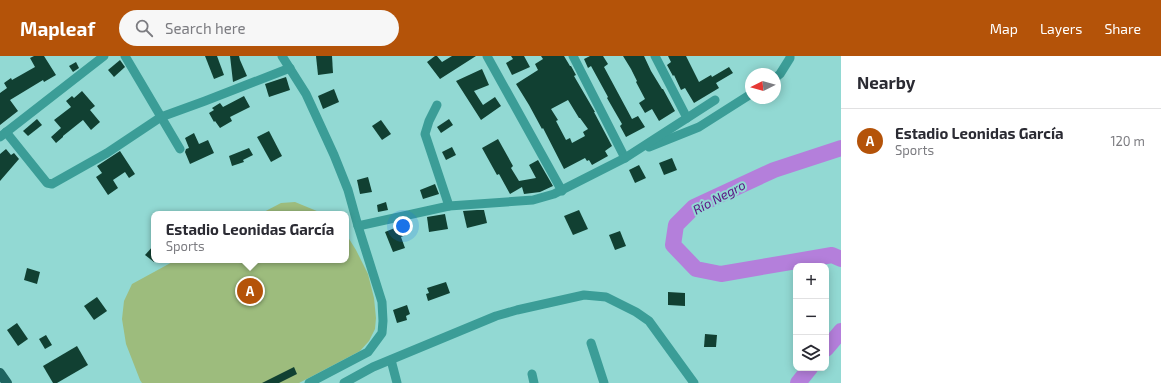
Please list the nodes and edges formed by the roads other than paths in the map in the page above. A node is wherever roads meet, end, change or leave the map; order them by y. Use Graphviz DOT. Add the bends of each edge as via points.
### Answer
graph roads {
  1 [pos="104,56"];
  2 [pos="125,56"];
  3 [pos="282,56"];
  4 [pos="487,56"];
  5 [pos="573,56"];
  6 [pos="655,56"];
  7 [pos="790,56"];
  8 [pos="290,68"];
  9 [pos="781,72"];
  10 [pos="745,98"];
  11 [pos="715,100"];
  12 [pos="437,105"];
  13 [pos="161,117"];
  14 [pos="687,118"];
  15 [pos="3,134"];
  16 [pos="180,149"];
  17 [pos="633,153"];
  18 [pos="625,158"];
  19 [pos="562,191"];
  20 [pos="449,206"];
  21 [pos="358,226"];
  22 [pos="591,343"];
  23 [pos="391,360"];
  24 [pos="0,373"];
  25 [pos="7,383"];
  26 [pos="309,383"];
  27 [pos="344,383"];
  28 [pos="398,383"];
  29 [pos="604,383"];
  30 [pos="694,383"];
  1 -- 15 [label="street"];
  2 -- 13 [label="street"];
  3 -- 8 [label="street"];
  4 -- 19 [label="street"];
  5 -- 18 [label="street"];
  6 -- 14 [label="street"];
  7 -- 9 [label="street"];
  8 -- 13 [label="street"];
  8 -- 21 [label="street" via="306,94 334,156 348,190"];
  10 -- 17 [label="street" via="699,128"];
  11 -- 14 [label="street"];
  12 -- 20 [label="street" via="425,134"];
  13 -- 15 [label="street" via="107,153 52,184 47,183"];
  13 -- 16 [label="street"];
  14 -- 17 [label="street"];
  17 -- 18 [label="street"];
  18 -- 19 [label="street"];
  19 -- 20 [label="street" via="533,200"];
  20 -- 21 [label="street"];
  21 -- 26 [label="street" via="382,302 382,333 368,352"];
  22 -- 29 [label="street"];
  23 -- 27 [label="street"];
  23 -- 28 [label="street"];
  23 -- 30 [label="street" via="496,316 584,295 606,297 649,321"];
  24 -- 25 [label="main road"];
}
